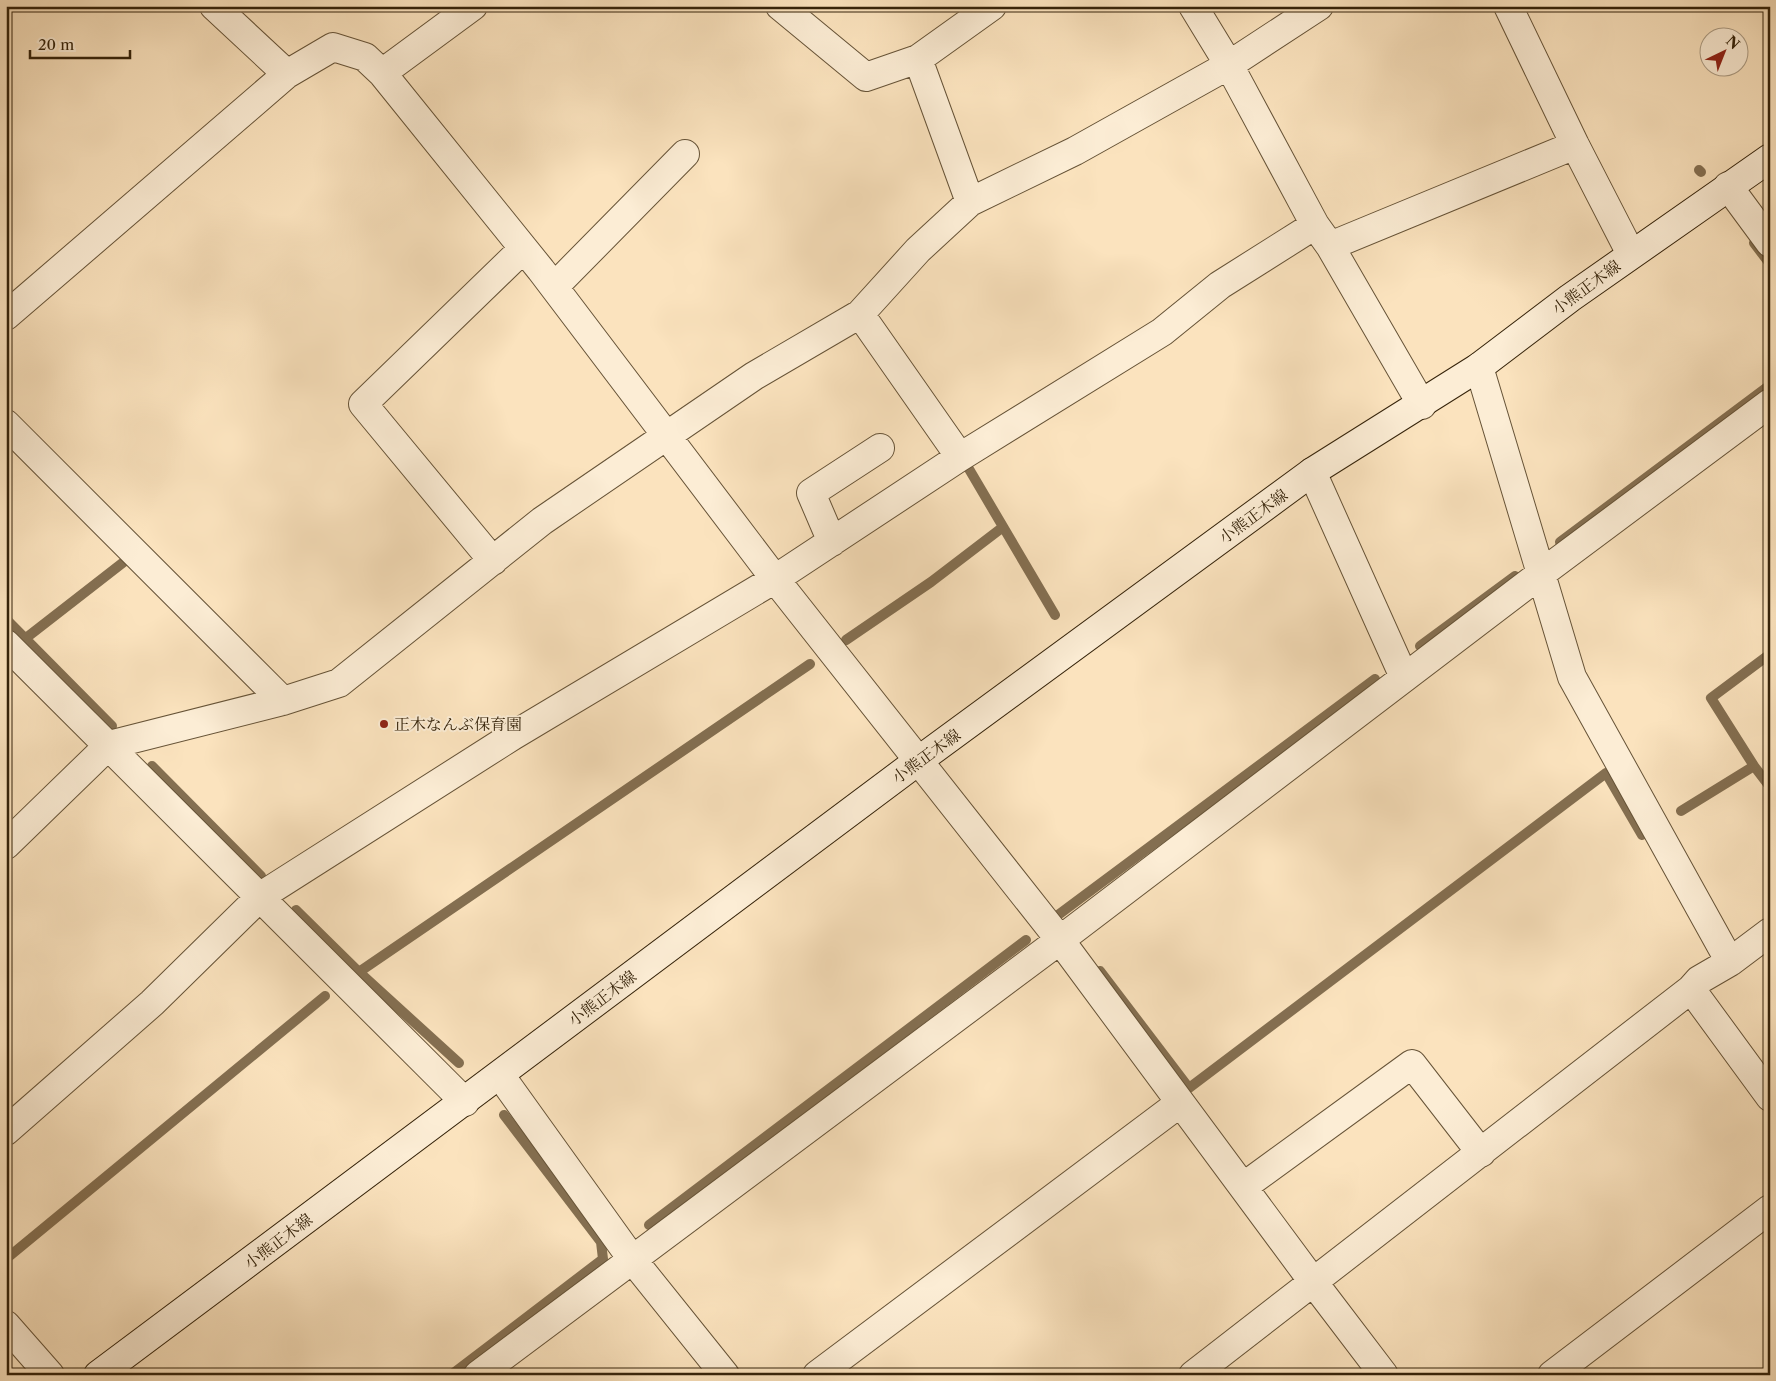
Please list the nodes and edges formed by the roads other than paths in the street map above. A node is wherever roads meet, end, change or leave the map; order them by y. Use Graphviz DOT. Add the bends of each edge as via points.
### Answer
graph roads {
  1 [pos="214,6"];
  2 [pos="473,6"];
  3 [pos="780,6"];
  4 [pos="992,6"];
  5 [pos="1193,6"];
  6 [pos="1319,6"];
  7 [pos="1508,6"];
  8 [pos="918,59"];
  9 [pos="1229,65"];
  10 [pos="382,73"];
  11 [pos="287,74"];
  12 [pos="1574,145"];
  13 [pos="685,154"];
  14 [pos="1770,158"];
  15 [pos="1728,186"];
  16 [pos="970,202"];
  17 [pos="1323,236"];
  18 [pos="1770,243"];
  19 [pos="523,249"];
  20 [pos="1631,254"];
  21 [pos="554,287"];
  22 [pos="860,314"];
  23 [pos="6,316"];
  24 [pos="1479,367"];
  25 [pos="1770,403"];
  26 [pos="1422,405"];
  27 [pos="6,424"];
  28 [pos="668,436"];
  29 [pos="880,448"];
  30 [pos="960,457"];
  31 [pos="1312,472"];
  32 [pos="832,542"];
  33 [pos="492,561"];
  34 [pos="1542,573"];
  35 [pos="775,579"];
  36 [pos="6,644"];
  37 [pos="1404,677"];
  38 [pos="283,701"];
  39 [pos="109,745"];
  40 [pos="918,761"];
  41 [pos="6,845"];
  42 [pos="261,896"];
  43 [pos="1770,932"];
  44 [pos="1060,940"];
  45 [pos="1730,962"];
  46 [pos="1691,989"];
  47 [pos="500,1075"];
  48 [pos="1770,1097"];
  49 [pos="464,1102"];
  50 [pos="1180,1103"];
  51 [pos="6,1130"];
  52 [pos="1481,1152"];
  53 [pos="1243,1187"];
  54 [pos="1770,1209"];
  55 [pos="632,1259"];
  56 [pos="1314,1283"];
  57 [pos="6,1325"];
  58 [pos="50,1375"];
  59 [pos="98,1375"];
  60 [pos="478,1375"];
  61 [pos="725,1375"];
  62 [pos="817,1375"];
  63 [pos="1193,1375"];
  64 [pos="1384,1375"];
  65 [pos="1552,1375"];
  1 -- 11 [label="street"];
  2 -- 10 [label="street"];
  3 -- 8 [label="street" via="866,77"];
  4 -- 8 [label="street"];
  5 -- 9 [label="street"];
  6 -- 9 [label="street"];
  7 -- 12 [label="street"];
  8 -- 16 [label="street"];
  9 -- 16 [label="street" via="1075,152"];
  9 -- 17 [label="street"];
  10 -- 11 [label="street" via="365,57 333,48"];
  10 -- 19 [label="street"];
  11 -- 23 [label="street"];
  12 -- 17 [label="street"];
  12 -- 20 [label="street"];
  13 -- 21 [label="street"];
  14 -- 15 [label="street, 小熊正木線"];
  15 -- 18 [label="street"];
  15 -- 20 [label="street, 小熊正木線"];
  16 -- 22 [label="street" via="918,250"];
  17 -- 26 [label="street"];
  17 -- 30 [label="street" via="1220,285 1162,332"];
  19 -- 21 [label="street"];
  19 -- 33 [label="street" via="363,404"];
  20 -- 24 [label="street, 小熊正木線"];
  21 -- 28 [label="street"];
  22 -- 28 [label="street" via="754,376"];
  22 -- 30 [label="street"];
  24 -- 26 [label="street, 小熊正木線"];
  24 -- 34 [label="street"];
  25 -- 34 [label="street"];
  26 -- 31 [label="street, 小熊正木線"];
  27 -- 38 [label="street"];
  28 -- 33 [label="street" via="542,521"];
  28 -- 35 [label="street"];
  29 -- 32 [label="street" via="811,494"];
  30 -- 32 [label="street"];
  31 -- 37 [label="street"];
  31 -- 40 [label="street, 小熊正木線"];
  32 -- 35 [label="street"];
  33 -- 38 [label="street" via="339,683"];
  34 -- 37 [label="street"];
  34 -- 45 [label="street" via="1572,677"];
  35 -- 40 [label="street"];
  35 -- 42 [label="street" via="514,735"];
  36 -- 39 [label="street"];
  37 -- 44 [label="street"];
  38 -- 39 [label="street"];
  39 -- 41 [label="street"];
  39 -- 42 [label="street"];
  40 -- 44 [label="street"];
  40 -- 47 [label="street, 小熊正木線"];
  42 -- 49 [label="street"];
  42 -- 51 [label="street" via="152,1003"];
  43 -- 45 [label="street"];
  44 -- 50 [label="street"];
  44 -- 55 [label="street"];
  45 -- 46 [label="street" via="1699,980"];
  46 -- 48 [label="street"];
  46 -- 52 [label="street"];
  47 -- 49 [label="street, 小熊正木線"];
  47 -- 55 [label="street"];
  49 -- 59 [label="street, 小熊正木線"];
  50 -- 53 [label="street"];
  50 -- 62 [label="street"];
  52 -- 53 [label="street" via="1412,1064"];
  52 -- 56 [label="street"];
  53 -- 56 [label="street"];
  54 -- 65 [label="street"];
  55 -- 60 [label="street"];
  55 -- 61 [label="street"];
  56 -- 63 [label="street"];
  56 -- 64 [label="street"];
  57 -- 58 [label="street"];
}
